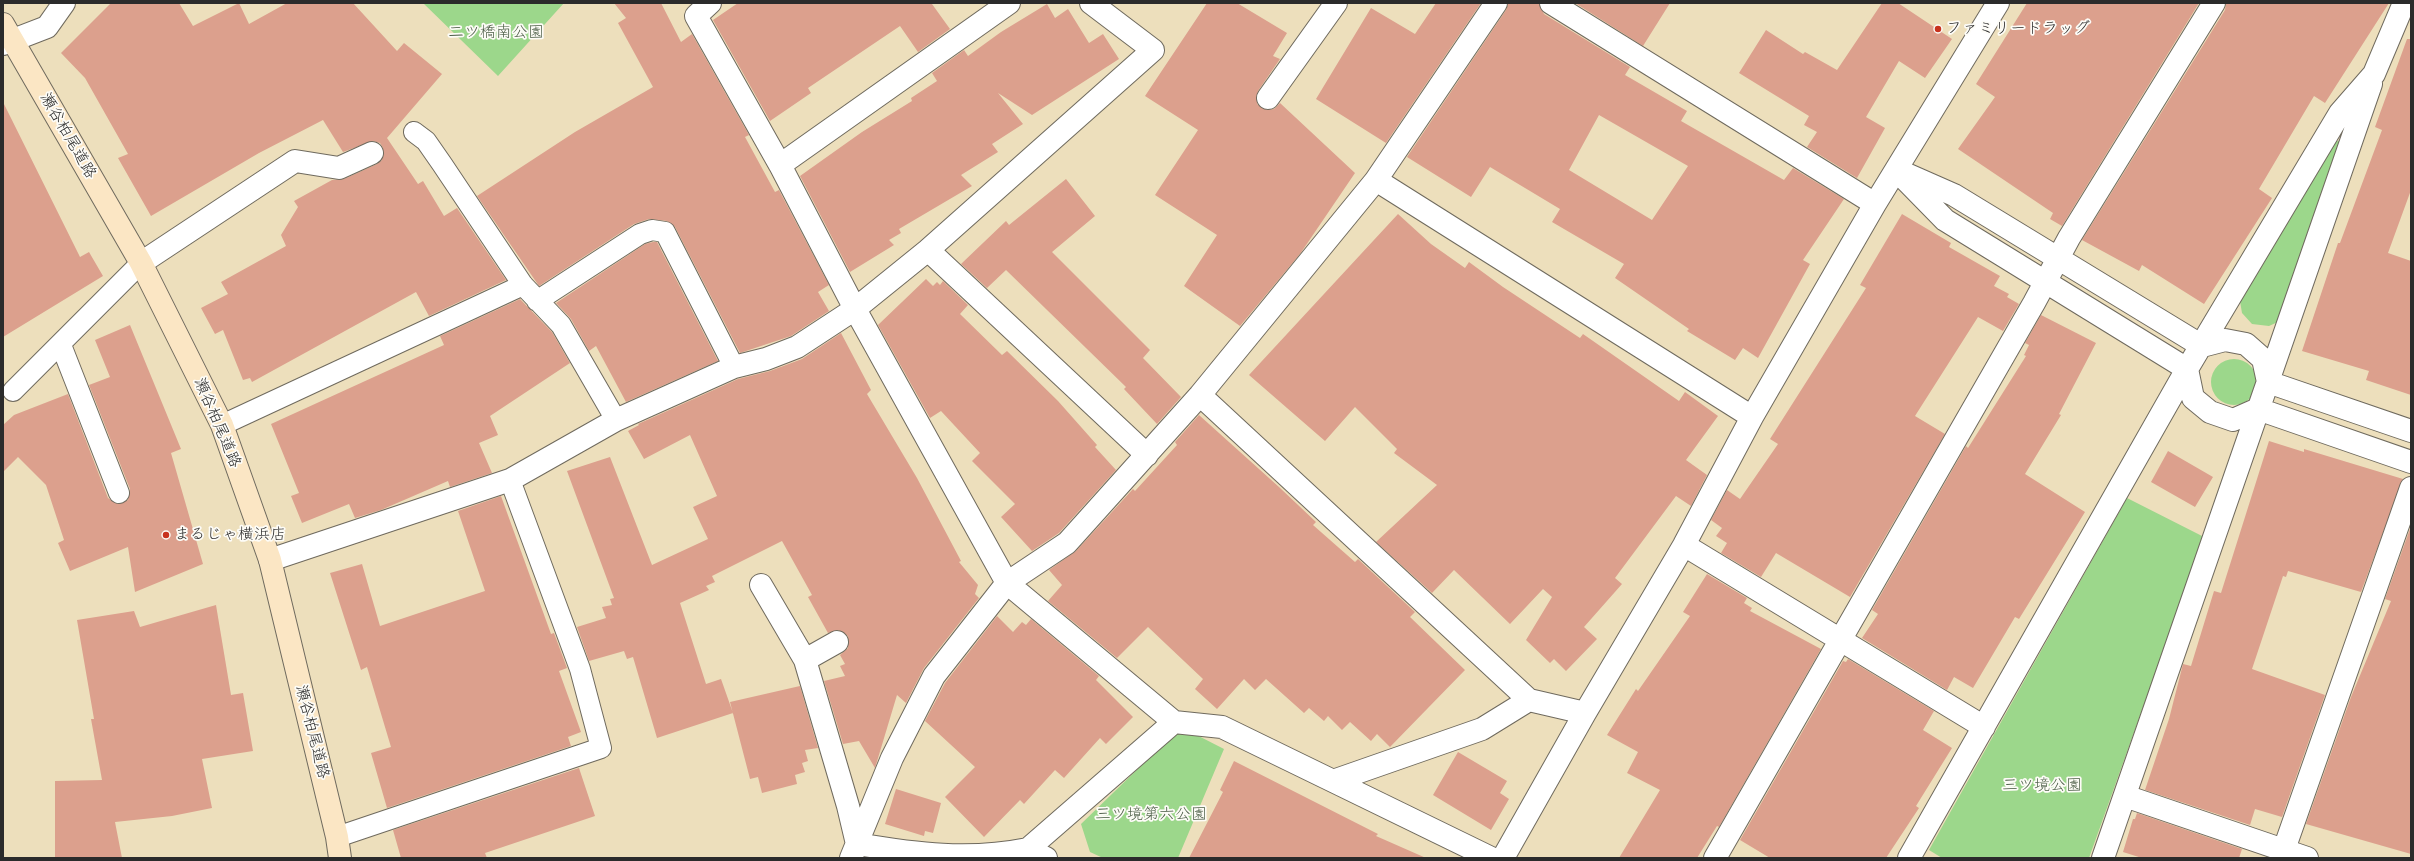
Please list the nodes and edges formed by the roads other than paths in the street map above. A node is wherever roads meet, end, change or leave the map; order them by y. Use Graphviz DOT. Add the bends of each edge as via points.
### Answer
graph roads {
  1 [pos="64,3"];
  2 [pos="710,3"];
  3 [pos="1091,3"];
  4 [pos="1336,3"];
  5 [pos="1496,3"];
  6 [pos="1998,3"];
  7 [pos="2214,3"];
  8 [pos="2404,3"];
  9 [pos="1553,4"];
  10 [pos="992,6"];
  11 [pos="6,36"];
  12 [pos="2374,74"];
  13 [pos="1268,98"];
  14 [pos="414,132"];
  15 [pos="372,153"];
  16 [pos="780,165"];
  17 [pos="1896,170"];
  18 [pos="1376,180"];
  19 [pos="1875,204"];
  20 [pos="928,250"];
  21 [pos="2058,259"];
  22 [pos="141,263"];
  23 [pos="2045,283"];
  24 [pos="522,285"];
  25 [pos="538,301"];
  26 [pos="855,309"];
  27 [pos="61,345"];
  28 [pos="2202,346"];
  29 [pos="734,367"];
  30 [pos="2187,369"];
  31 [pos="2268,382"];
  32 [pos="13,391"];
  33 [pos="1200,395"];
  34 [pos="2258,409"];
  35 [pos="1752,417"];
  36 [pos="616,420"];
  37 [pos="222,425"];
  38 [pos="2411,431"];
  39 [pos="1147,455"];
  40 [pos="2411,462"];
  41 [pos="510,480"];
  42 [pos="2411,488"];
  43 [pos="120,493"];
  44 [pos="1684,545"];
  45 [pos="270,560"];
  46 [pos="1007,583"];
  47 [pos="761,585"];
  48 [pos="1840,640"];
  49 [pos="837,642"];
  50 [pos="806,660"];
  51 [pos="1529,700"];
  52 [pos="1585,713"];
  53 [pos="1174,722"];
  54 [pos="1984,727"];
  55 [pos="1333,781"];
  56 [pos="2125,796"];
  57 [pos="337,837"];
  58 [pos="854,851"];
  59 [pos="1037,854"];
  60 [pos="2282,854"];
  61 [pos="340,858"];
  62 [pos="1491,858"];
  63 [pos="1503,858"];
  64 [pos="1715,858"];
  65 [pos="1909,858"];
  66 [pos="2103,858"];
  67 [pos="2307,858"];
  1 -- 11 [label="street" via="48,27"];
  2 -- 16 [label="street" via="696,16"];
  3 -- 20 [label="street" via="1153,50"];
  4 -- 13 [label="street"];
  5 -- 18 [label="street"];
  6 -- 17 [label="street"];
  7 -- 21 [label="street"];
  8 -- 12 [label="street"];
  9 -- 19 [label="street"];
  10 -- 16 [label="street"];
  11 -- 22 [label="main road, 瀬谷柏尾道路"];
  12 -- 28 [label="street" via="2340,113"];
  12 -- 31 [label="street"];
  14 -- 24 [label="lane" via="426,141"];
  15 -- 22 [label="street" via="339,168 295,161"];
  16 -- 26 [label="street"];
  17 -- 19 [label="street"];
  17 -- 21 [label="street" via="1954,195"];
  17 -- 23 [label="street" via="1944,220"];
  18 -- 33 [label="street"];
  18 -- 35 [label="street"];
  19 -- 35 [label="street"];
  20 -- 26 [label="street"];
  20 -- 39 [label="street"];
  21 -- 23 [label="street"];
  21 -- 28 [label="street"];
  22 -- 27 [label="lane"];
  22 -- 37 [label="main road, 瀬谷柏尾道路"];
  23 -- 30 [label="street"];
  23 -- 48 [label="street"];
  24 -- 25 [label="lane"];
  24 -- 37 [label="lane"];
  25 -- 29 [label="lane" via="640,234 652,230 665,232"];
  25 -- 36 [label="lane" via="561,326"];
  26 -- 29 [label="street" via="797,347 766,359"];
  26 -- 46 [label="street"];
  27 -- 32 [label="lane"];
  27 -- 43 [label="lane"];
  28 -- 30 [label="street"];
  28 -- 31 [label="street" via="2225,340 2246,344 2263,359"];
  29 -- 36 [label="street"];
  30 -- 34 [label="street" via="2193,398 2210,412 2233,420"];
  30 -- 54 [label="street"];
  31 -- 34 [label="street"];
  31 -- 38 [label="street"];
  33 -- 39 [label="street"];
  33 -- 51 [label="street"];
  34 -- 40 [label="street"];
  34 -- 56 [label="street"];
  35 -- 44 [label="street"];
  36 -- 41 [label="street"];
  37 -- 45 [label="main road, 瀬谷柏尾道路"];
  39 -- 46 [label="street" via="1067,543"];
  41 -- 45 [label="street"];
  41 -- 57 [label="lane" via="580,669 601,748"];
  42 -- 60 [label="street"];
  44 -- 48 [label="street"];
  44 -- 52 [label="street"];
  45 -- 57 [label="main road, 瀬谷柏尾道路"];
  46 -- 53 [label="street"];
  46 -- 58 [label="street" via="934,676 892,758"];
  47 -- 50 [label="street"];
  48 -- 54 [label="street"];
  48 -- 64 [label="street"];
  49 -- 50 [label="street"];
  50 -- 58 [label="street" via="848,806"];
  51 -- 52 [label="street"];
  51 -- 55 [label="street" via="1482,729"];
  52 -- 63 [label="street"];
  53 -- 55 [label="street" via="1222,727"];
  53 -- 59 [label="street"];
  54 -- 65 [label="street"];
  55 -- 62 [label="street"];
  56 -- 60 [label="street"];
  56 -- 66 [label="street"];
  57 -- 61 [label="main road, 瀬谷柏尾道路"];
  58 -- 59 [label="street" via="938,858"];
  60 -- 67 [label="street"];
}
